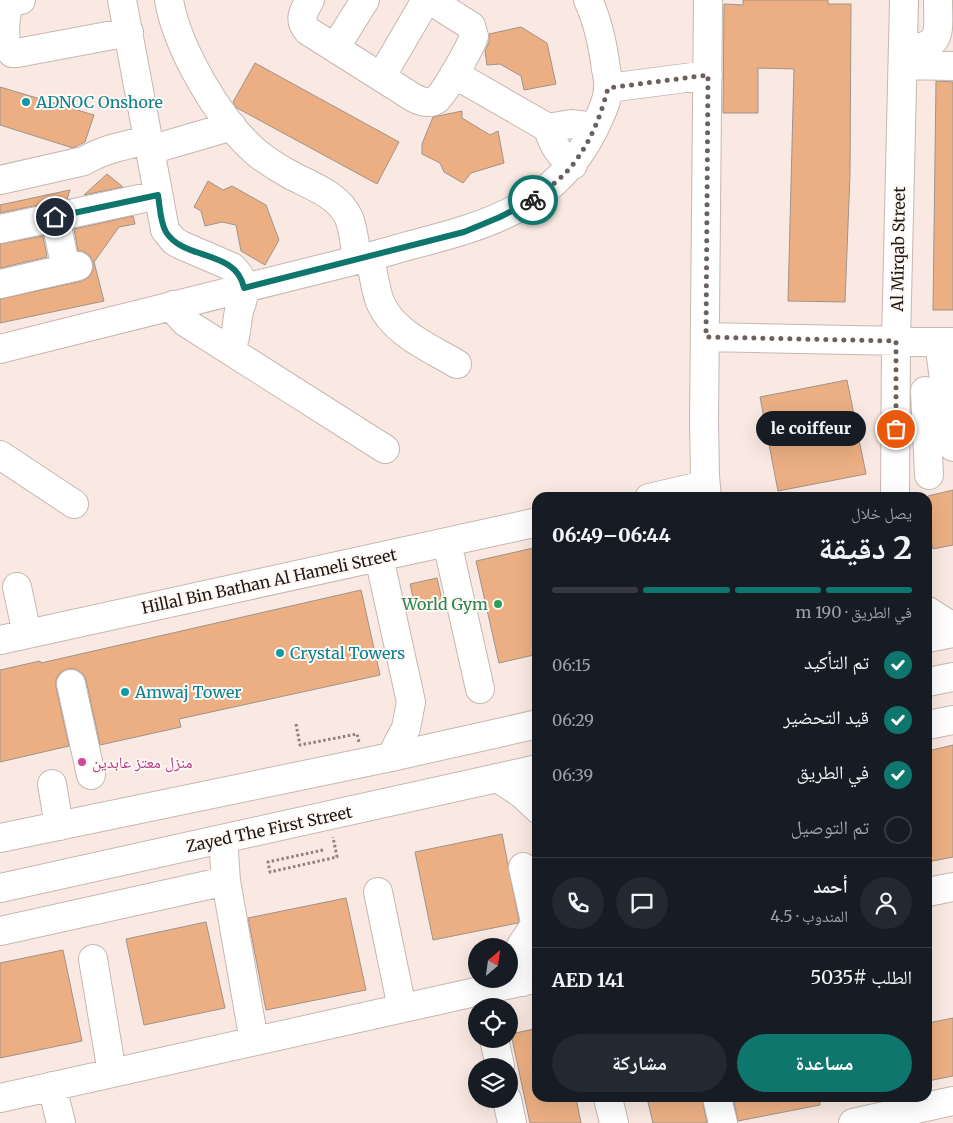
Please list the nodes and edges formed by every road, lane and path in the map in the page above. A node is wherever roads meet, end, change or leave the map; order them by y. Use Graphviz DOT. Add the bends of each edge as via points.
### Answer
graph roads {
  1 [pos="21,0"];
  2 [pos="122,0"];
  3 [pos="169,0"];
  4 [pos="310,0"];
  5 [pos="365,0"];
  6 [pos="428,0"];
  7 [pos="588,0"];
  8 [pos="708,0"];
  9 [pos="904,0"];
  10 [pos="938,0"];
  11 [pos="129,32"];
  12 [pos="335,48"];
  13 [pos="903,57"];
  14 [pos="953,66"];
  15 [pos="454,74"];
  16 [pos="708,75"];
  17 [pos="380,77"];
  18 [pos="608,88"];
  19 [pos="232,126"];
  20 [pos="595,127"];
  21 [pos="548,128"];
  22 [pos="150,148"];
  23 [pos="573,165"];
  24 [pos="0,180"];
  25 [pos="158,195"];
  26 [pos="55,217"];
  27 [pos="0,229"];
  28 [pos="363,258"];
  29 [pos="0,284"];
  30 [pos="244,288"];
  31 [pos="173,305"];
  32 [pos="706,337"];
  33 [pos="896,341"];
  34 [pos="946,342"];
  35 [pos="0,349"];
  36 [pos="230,350"];
  37 [pos="457,364"];
  38 [pos="925,391"];
  39 [pos="953,447"];
  40 [pos="384,449"];
  41 [pos="0,455"];
  42 [pos="941,473"];
  43 [pos="895,489"];
  44 [pos="706,491"];
  45 [pos="74,504"];
  46 [pos="532,523"];
  47 [pos="447,542"];
  48 [pos="379,557"];
  49 [pos="17,587"];
  50 [pos="932,614"];
  51 [pos="953,627"];
  52 [pos="953,632"];
  53 [pos="26,634"];
  54 [pos="932,637"];
  55 [pos="0,640"];
  56 [pos="953,677"];
  57 [pos="932,681"];
  58 [pos="72,684"];
  59 [pos="480,689"];
  60 [pos="953,720"];
  61 [pos="296,724"];
  62 [pos="932,724"];
  63 [pos="532,725"];
  64 [pos="350,744"];
  65 [pos="391,757"];
  66 [pos="532,770"];
  67 [pos="91,775"];
  68 [pos="498,778"];
  69 [pos="52,784"];
  70 [pos="532,803"];
  71 [pos="328,815"];
  72 [pos="59,826"];
  73 [pos="1,837"];
  74 [pos="223,839"];
  75 [pos="324,850"];
  76 [pos="523,867"];
  77 [pos="226,881"];
  78 [pos="0,888"];
  79 [pos="378,892"];
  80 [pos="532,908"];
  81 [pos="0,931"];
  82 [pos="532,932"];
  83 [pos="93,959"];
  84 [pos="530,980"];
  85 [pos="486,998"];
  86 [pos="468,1000"];
  87 [pos="402,1008"];
  88 [pos="254,1041"];
  89 [pos="112,1073"];
  90 [pos="52,1086"];
  91 [pos="0,1098"];
  92 [pos="953,1101"];
  93 [pos="609,1102"];
  94 [pos="718,1102"];
  95 [pos="509,1108"];
  96 [pos="61,1123"];
  97 [pos="512,1123"];
  98 [pos="614,1123"];
  99 [pos="722,1123"];
  100 [pos="853,1123"];
  1 -- 11 [label="street" via="10,5 6,14 6,46 12,53"];
  2 -- 11 [label="street"];
  3 -- 19 [label="street" via="188,56"];
  4 -- 12 [label="street" via="302,15 304,26"];
  5 -- 12 [label="street"];
  6 -- 15 [label="street" via="466,23 473,31 473,41"];
  6 -- 17 [label="street"];
  7 -- 18 [label="street" via="603,46"];
  8 -- 16 [label="street"];
  9 -- 13 [label="street, Al Mirqab Street"];
  10 -- 13 [label="street" via="938,29 933,42"];
  11 -- 22 [label="street"];
  12 -- 17 [label="street"];
  13 -- 14 [label="street"];
  13 -- 33 [label="street, Al Mirqab Street"];
  15 -- 17 [label="street" via="439,98 427,102 414,98"];
  15 -- 21 [label="street"];
  16 -- 18 [label="street"];
  16 -- 32 [label="street"];
  18 -- 20 [label="street"];
  19 -- 22 [label="street"];
  19 -- 28 [label="street" via="273,165 338,202 349,218"];
  20 -- 21 [label="street" via="571,124"];
  20 -- 23 [label="street"];
  21 -- 23 [label="street" via="556,149"];
  22 -- 24 [label="street" via="112,148 84,161"];
  22 -- 25 [label="street"];
  23 -- 28 [label="street" via="531,201 500,217 464,232"];
  25 -- 26 [label="street"];
  25 -- 30 [label="street" via="162,224 168,235 181,245 232,267 241,277"];
  26 -- 27 [label="street"];
  26 -- 29 [label="street" via="72,267"];
  28 -- 30 [label="street"];
  28 -- 37 [label="street" via="392,322"];
  30 -- 31 [label="street"];
  30 -- 36 [label="street"];
  31 -- 35 [label="street"];
  31 -- 36 [label="street" via="186,322"];
  32 -- 33 [label="street"];
  32 -- 44 [label="street"];
  33 -- 34 [label="street"];
  33 -- 43 [label="street, Al Mirqab Street"];
  34 -- 39 [label="street"];
  36 -- 40 [label="street"];
  38 -- 42 [label="street"];
  41 -- 45 [label="street"];
  42 -- 43 [label="street"];
  46 -- 47 [label="street, Hillal Bin Bathan Al Hameli Street"];
  47 -- 48 [label="street, Hillal Bin Bathan Al Hameli Street"];
  47 -- 59 [label="street"];
  48 -- 53 [label="street, Hillal Bin Bathan Al Hameli Street"];
  48 -- 65 [label="street" via="411,702 406,728"];
  49 -- 53 [label="street"];
  50 -- 51 [label="street"];
  52 -- 54 [label="street"];
  53 -- 55 [label="street, Hillal Bin Bathan Al Hameli Street"];
  56 -- 57 [label="street"];
  58 -- 67 [label="street"];
  60 -- 62 [label="street"];
  61 -- 64 [label="path" via="300,745 358,734 359,742"];
  63 -- 65 [label="street"];
  65 -- 72 [label="street"];
  66 -- 68 [label="street, Zayed The First Street"];
  68 -- 70 [label="street"];
  68 -- 71 [label="street, Zayed The First Street"];
  69 -- 72 [label="street"];
  71 -- 74 [label="street, Zayed The First Street"];
  71 -- 75 [label="path" via="337,858 270,872 268,862"];
  72 -- 73 [label="street"];
  74 -- 77 [label="street"];
  74 -- 78 [label="street, Zayed The First Street"];
  76 -- 80 [label="street"];
  77 -- 81 [label="street"];
  77 -- 88 [label="street"];
  79 -- 87 [label="street"];
  82 -- 84 [label="street" via="520,950"];
  83 -- 89 [label="street"];
  84 -- 85 [label="street"];
  86 -- 87 [label="street"];
  87 -- 88 [label="street"];
  88 -- 89 [label="street"];
  89 -- 90 [label="street"];
  90 -- 91 [label="street"];
  90 -- 96 [label="street"];
  92 -- 100 [label="street"];
  93 -- 98 [label="street"];
  94 -- 99 [label="street"];
  95 -- 97 [label="street"];
}
